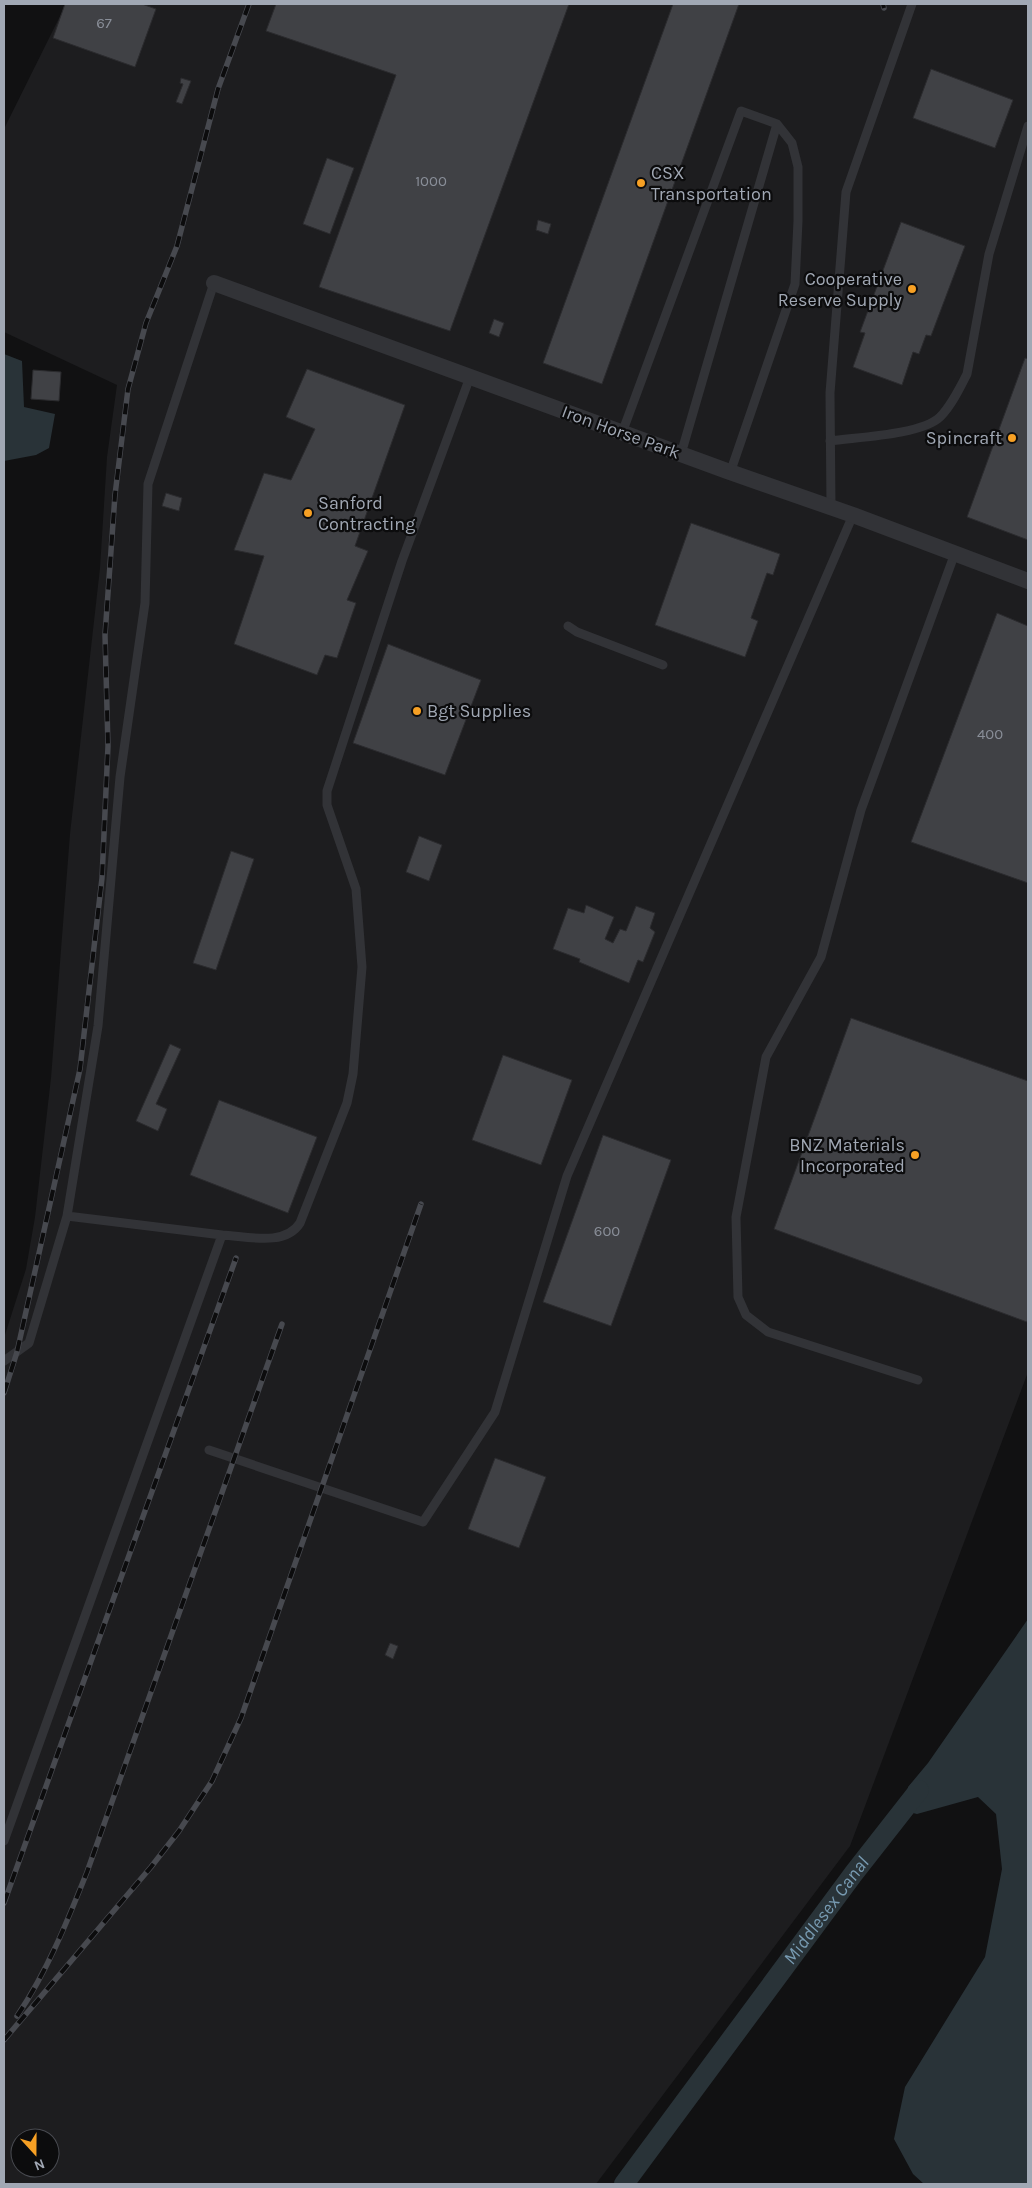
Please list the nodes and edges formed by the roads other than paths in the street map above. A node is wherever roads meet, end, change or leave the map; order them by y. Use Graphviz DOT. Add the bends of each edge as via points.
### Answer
graph roads {
  1 [pos="912,4"];
  2 [pos="777,124"];
  3 [pos="1028,126"];
  4 [pos="214,283"];
  5 [pos="470,377"];
  6 [pos="622,433"];
  7 [pos="830,441"];
  8 [pos="681,454"];
  9 [pos="730,472"];
  10 [pos="831,507"];
  11 [pos="853,515"];
  12 [pos="955,554"];
  13 [pos="1028,581"];
  14 [pos="568,626"];
  15 [pos="663,664"];
  16 [pos="68,1216"];
  17 [pos="222,1234"];
  18 [pos="4,1361"];
  19 [pos="918,1380"];
  20 [pos="209,1450"];
  21 [pos="4,1841"];
  1 -- 7 [label="lane" via="846,192 830,393"];
  2 -- 6 [label="lane" via="742,111"];
  2 -- 8 [label="lane"];
  2 -- 9 [label="lane" via="792,142 798,166 795,284"];
  3 -- 7 [label="lane" via="989,254 967,374 959,389 940,417 921,429"];
  4 -- 5 [label="street, Iron Horse Park"];
  4 -- 16 [label="lane" via="148,484 145,603 120,777 98,1026"];
  5 -- 6 [label="street, Iron Horse Park"];
  5 -- 17 [label="lane" via="402,561 327,791 330,819 356,889 360,914 362,967 353,1074 347,1103 296,1230 272,1238"];
  6 -- 8 [label="street, Iron Horse Park"];
  7 -- 10 [label="lane"];
  8 -- 9 [label="street, Iron Horse Park"];
  9 -- 10 [label="street, Iron Horse Park"];
  10 -- 11 [label="street, Iron Horse Park"];
  11 -- 12 [label="street, Iron Horse Park"];
  11 -- 20 [label="lane" via="567,1176 495,1412 423,1522"];
  12 -- 13 [label="street, Iron Horse Park"];
  12 -- 19 [label="lane" via="861,810 821,957 766,1057 736,1217 738,1297 746,1316 768,1332"];
  14 -- 15 [label="lane"];
  16 -- 17 [label="lane"];
  16 -- 18 [label="lane" via="29,1342"];
  17 -- 21 [label="lane"];
}
